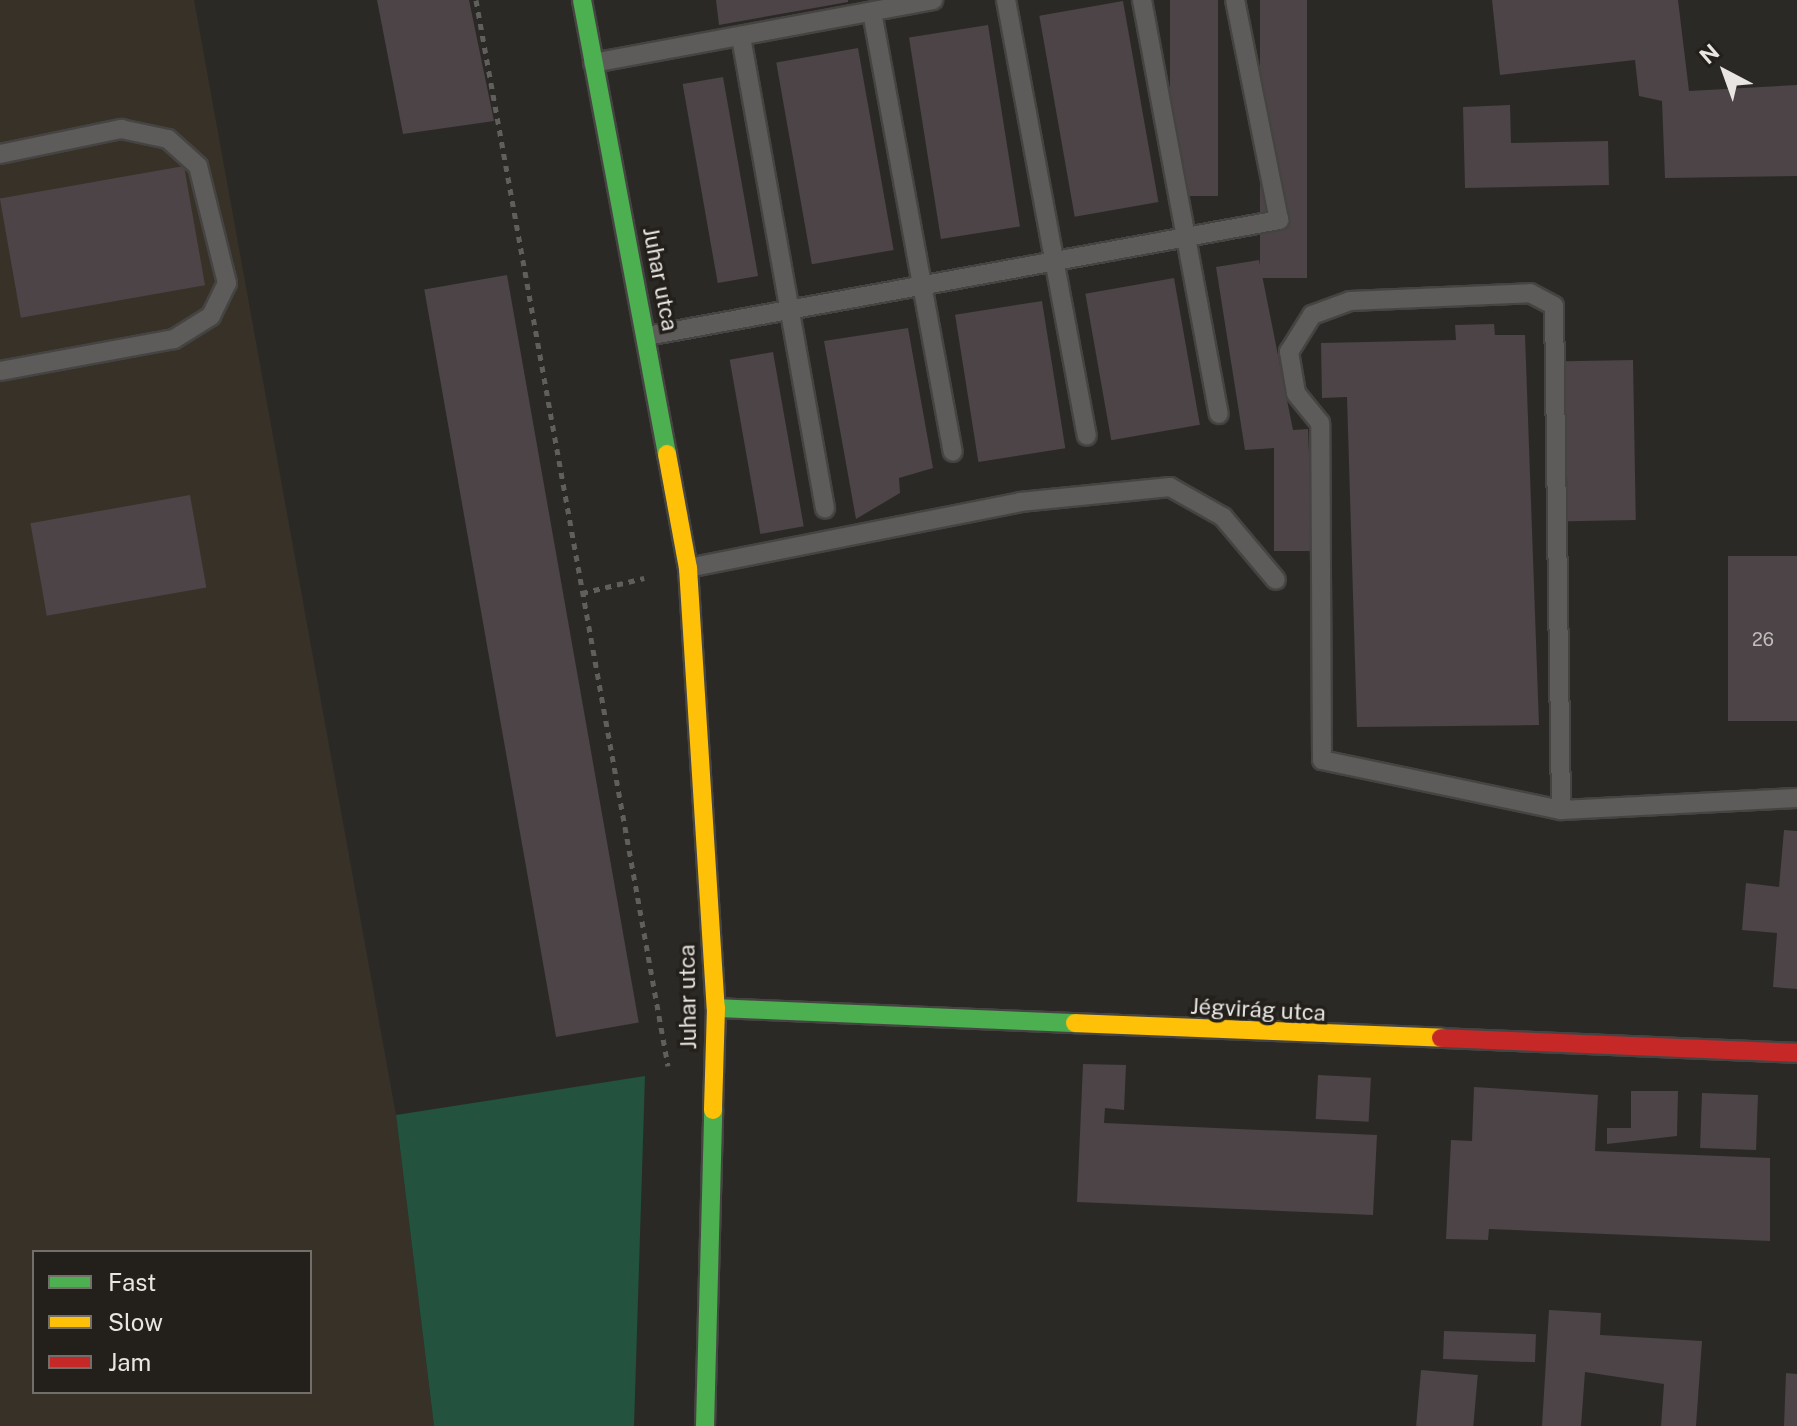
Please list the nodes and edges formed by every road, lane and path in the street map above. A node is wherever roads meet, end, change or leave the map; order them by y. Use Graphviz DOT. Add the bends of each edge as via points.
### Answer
graph roads {
  1 [pos="476,0"];
  2 [pos="582,0"];
  3 [pos="933,0"];
  4 [pos="1006,0"];
  5 [pos="1142,0"];
  6 [pos="1235,0"];
  7 [pos="872,12"];
  8 [pos="741,37"];
  9 [pos="593,63"];
  10 [pos="0,154"];
  11 [pos="1185,236"];
  12 [pos="1054,259"];
  13 [pos="922,282"];
  14 [pos="788,305"];
  15 [pos="647,336"];
  16 [pos="0,371"];
  17 [pos="1219,414"];
  18 [pos="1087,436"];
  19 [pos="953,452"];
  20 [pos="825,509"];
  21 [pos="688,568"];
  22 [pos="1276,580"];
  23 [pos="582,593"];
  24 [pos="1797,798"];
  25 [pos="1561,810"];
  26 [pos="716,1008"];
  27 [pos="1797,1053"];
  28 [pos="669,1071"];
  29 [pos="705,1426"];
  1 -- 23 [label="path"];
  2 -- 9 [label="street, Juhar utca"];
  3 -- 7 [label="lane"];
  4 -- 12 [label="lane"];
  5 -- 11 [label="lane"];
  6 -- 11 [label="lane" via="1279,220"];
  7 -- 8 [label="lane"];
  7 -- 13 [label="lane"];
  8 -- 9 [label="lane"];
  8 -- 14 [label="lane"];
  9 -- 15 [label="street, Juhar utca"];
  10 -- 16 [label="lane" via="121,129 168,139 198,166 227,283 211,316 174,339"];
  11 -- 12 [label="lane"];
  11 -- 17 [label="lane"];
  12 -- 13 [label="lane"];
  12 -- 18 [label="lane"];
  13 -- 14 [label="lane"];
  13 -- 19 [label="lane"];
  14 -- 15 [label="lane"];
  14 -- 20 [label="lane"];
  15 -- 21 [label="street, Juhar utca"];
  21 -- 22 [label="lane" via="1020,502 1170,487 1223,517"];
  21 -- 23 [label="path"];
  21 -- 26 [label="street, Juhar utca"];
  23 -- 28 [label="path"];
  24 -- 25 [label="lane"];
  25 -- 25 [label="lane" via="1322,760 1320,423 1296,393 1289,352 1312,315 1350,301 1530,293 1554,306"];
  26 -- 27 [label="street, Jégvirág utca"];
  26 -- 29 [label="street, Juhar utca"];
}
